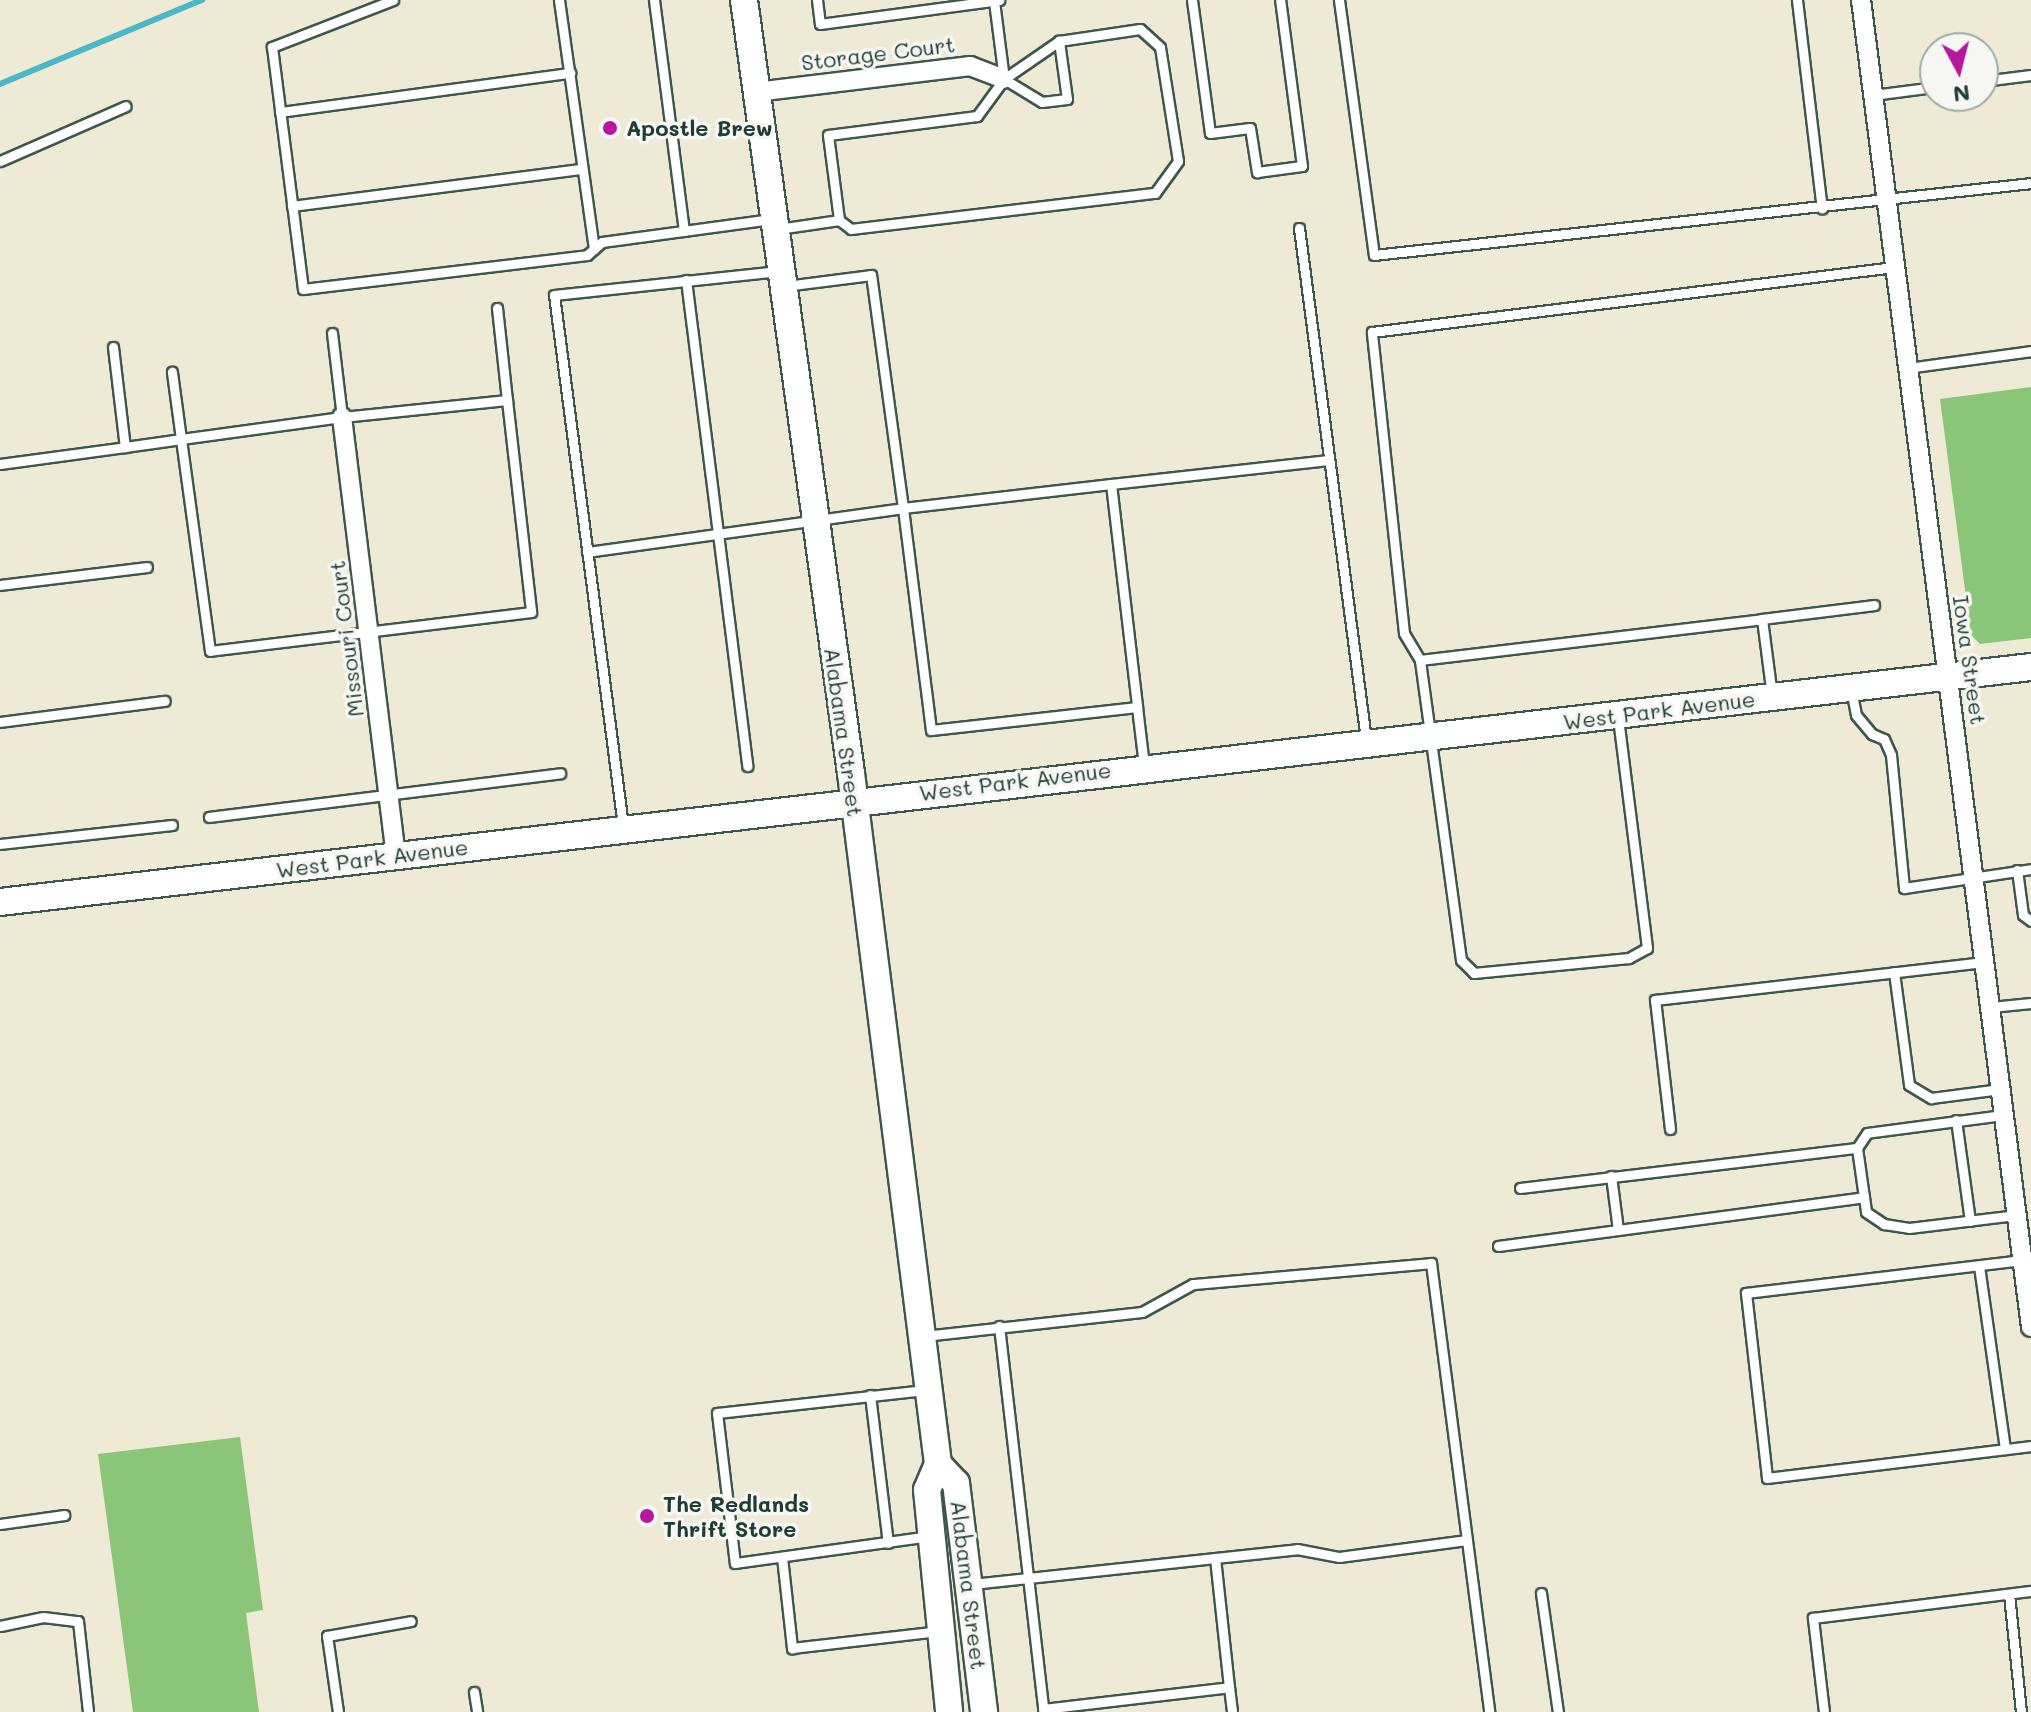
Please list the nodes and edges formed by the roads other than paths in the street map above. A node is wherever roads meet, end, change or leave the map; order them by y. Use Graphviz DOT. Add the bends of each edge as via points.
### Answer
graph roads {
  1 [pos="393,0"];
  2 [pos="559,0"];
  3 [pos="654,0"];
  4 [pos="744,0"];
  5 [pos="817,0"];
  6 [pos="996,0"];
  7 [pos="1192,0"];
  8 [pos="1280,0"];
  9 [pos="1339,0"];
  10 [pos="1797,0"];
  11 [pos="1861,0"];
  12 [pos="1059,41"];
  13 [pos="570,73"];
  14 [pos="2031,75"];
  15 [pos="1004,79"];
  16 [pos="1999,79"];
  17 [pos="1919,89"];
  18 [pos="756,92"];
  19 [pos="1873,95"];
  20 [pos="126,106"];
  21 [pos="280,112"];
  22 [pos="0,161"];
  23 [pos="582,169"];
  24 [pos="2031,183"];
  25 [pos="1886,200"];
  26 [pos="292,206"];
  27 [pos="1822,209"];
  28 [pos="839,220"];
  29 [pos="774,224"];
  30 [pos="1299,228"];
  31 [pos="684,231"];
  32 [pos="594,249"];
  33 [pos="1894,267"];
  34 [pos="781,279"];
  35 [pos="686,280"];
  36 [pos="497,308"];
  37 [pos="332,333"];
  38 [pos="113,347"];
  39 [pos="2031,351"];
  40 [pos="1907,368"];
  41 [pos="172,372"];
  42 [pos="507,400"];
  43 [pos="342,417"];
  44 [pos="181,439"];
  45 [pos="125,447"];
  46 [pos="1329,460"];
  47 [pos="0,464"];
  48 [pos="1111,484"];
  49 [pos="903,508"];
  50 [pos="814,522"];
  51 [pos="717,535"];
  52 [pos="587,552"];
  53 [pos="147,567"];
  54 [pos="0,585"];
  55 [pos="1874,605"];
  56 [pos="1762,619"];
  57 [pos="369,629"];
  58 [pos="1420,660"];
  59 [pos="2031,667"];
  60 [pos="1948,677"];
  61 [pos="1850,688"];
  62 [pos="1772,696"];
  63 [pos="165,701"];
  64 [pos="1137,707"];
  65 [pos="1618,715"];
  66 [pos="0,722"];
  67 [pos="1430,736"];
  68 [pos="1367,743"];
  69 [pos="747,766"];
  70 [pos="1144,766"];
  71 [pos="560,773"];
  72 [pos="389,793"];
  73 [pos="854,800"];
  74 [pos="209,817"];
  75 [pos="172,825"];
  76 [pos="623,827"];
  77 [pos="0,844"];
  78 [pos="396,855"];
  79 [pos="2031,869"];
  80 [pos="2017,870"];
  81 [pos="1975,875"];
  82 [pos="0,902"];
  83 [pos="2031,921"];
  84 [pos="1984,962"];
  85 [pos="1894,972"];
  86 [pos="2031,1003"];
  87 [pos="1991,1007"];
  88 [pos="2000,1089"];
  89 [pos="2003,1115"];
  90 [pos="1956,1120"];
  91 [pos="1670,1129"];
  92 [pos="1857,1148"];
  93 [pos="1611,1176"];
  94 [pos="1520,1188"];
  95 [pos="1864,1197"];
  96 [pos="2017,1215"];
  97 [pos="1970,1221"];
  98 [pos="1618,1230"];
  99 [pos="1498,1246"];
  100 [pos="2022,1260"];
  101 [pos="1979,1266"];
  102 [pos="999,1326"];
  103 [pos="2031,1327"];
  104 [pos="921,1336"];
  105 [pos="928,1390"];
  106 [pos="870,1395"];
  107 [pos="2031,1446"];
  108 [pos="2005,1449"];
  109 [pos="938,1464"];
  110 [pos="64,1515"];
  111 [pos="0,1524"];
  112 [pos="929,1536"];
  113 [pos="1467,1540"];
  114 [pos="888,1543"];
  115 [pos="782,1557"];
  116 [pos="1215,1558"];
  117 [pos="1029,1578"];
  118 [pos="968,1585"];
  119 [pos="2031,1591"];
  120 [pos="1541,1593"];
  121 [pos="2009,1594"];
  122 [pos="411,1621"];
  123 [pos="0,1626"];
  124 [pos="940,1631"];
  125 [pos="1229,1687"];
  126 [pos="474,1692"];
  127 [pos="88,1712"];
  128 [pos="338,1712"];
  129 [pos="477,1712"];
  130 [pos="949,1712"];
  131 [pos="984,1712"];
  132 [pos="1232,1712"];
  133 [pos="1489,1712"];
  134 [pos="1558,1712"];
  135 [pos="1824,1712"];
  136 [pos="2021,1712"];
  1 -- 21 [label="lane" via="272,47"];
  2 -- 13 [label="lane"];
  3 -- 31 [label="lane"];
  4 -- 18 [label="street, Alabama Street"];
  5 -- 6 [label="lane" via="820,24"];
  6 -- 15 [label="lane"];
  7 -- 8 [label="lane" via="1210,133 1250,128 1257,172 1302,166"];
  9 -- 27 [label="lane" via="1374,255"];
  10 -- 27 [label="lane"];
  11 -- 19 [label="street, Iowa Street"];
  12 -- 15 [label="lane"];
  12 -- 15 [label="lane" via="1067,99 1042,102"];
  12 -- 28 [label="lane" via="1140,29 1160,47 1178,161 1155,193 851,229"];
  13 -- 21 [label="lane"];
  13 -- 23 [label="lane"];
  14 -- 16 [label="lane"];
  15 -- 18 [label="street, Storage Court" via="970,66"];
  15 -- 28 [label="lane" via="977,116 828,135"];
  17 -- 19 [label="lane"];
  18 -- 29 [label="street, Alabama Street"];
  19 -- 25 [label="street, Iowa Street"];
  20 -- 22 [label="lane"];
  21 -- 26 [label="lane"];
  23 -- 26 [label="lane"];
  23 -- 32 [label="lane"];
  24 -- 25 [label="lane"];
  25 -- 27 [label="lane"];
  25 -- 33 [label="street, Iowa Street"];
  26 -- 32 [label="lane" via="303,289 587,255"];
  28 -- 29 [label="lane"];
  29 -- 31 [label="lane"];
  29 -- 34 [label="street, Alabama Street"];
  30 -- 46 [label="lane"];
  31 -- 32 [label="lane" via="602,242"];
  33 -- 40 [label="street, Iowa Street"];
  33 -- 58 [label="lane" via="1372,332 1404,633"];
  34 -- 35 [label="lane"];
  34 -- 49 [label="lane" via="871,275"];
  34 -- 50 [label="street, Alabama Street"];
  35 -- 51 [label="lane"];
  35 -- 52 [label="lane" via="554,295"];
  36 -- 42 [label="lane"];
  37 -- 43 [label="lane"];
  38 -- 45 [label="lane"];
  39 -- 40 [label="lane"];
  40 -- 60 [label="street, Iowa Street"];
  41 -- 44 [label="lane"];
  42 -- 43 [label="lane"];
  42 -- 57 [label="lane" via="531,612"];
  43 -- 44 [label="lane"];
  43 -- 57 [label="street, Missouri Court"];
  44 -- 45 [label="lane"];
  44 -- 57 [label="lane" via="210,651"];
  45 -- 47 [label="lane"];
  46 -- 48 [label="lane"];
  46 -- 68 [label="lane"];
  48 -- 49 [label="lane"];
  48 -- 64 [label="lane"];
  49 -- 50 [label="lane"];
  49 -- 64 [label="lane" via="931,730"];
  50 -- 51 [label="lane"];
  50 -- 73 [label="street, Alabama Street"];
  51 -- 52 [label="lane"];
  51 -- 69 [label="lane"];
  52 -- 76 [label="lane"];
  53 -- 54 [label="lane"];
  55 -- 56 [label="lane"];
  56 -- 58 [label="lane"];
  56 -- 62 [label="lane"];
  57 -- 72 [label="street, Missouri Court"];
  58 -- 67 [label="lane"];
  59 -- 60 [label="street, West Park Avenue"];
  60 -- 61 [label="street, West Park Avenue"];
  60 -- 81 [label="street, Iowa Street"];
  61 -- 62 [label="street, West Park Avenue"];
  61 -- 81 [label="lane" via="1856,715 1872,734 1884,739 1891,755 1904,888"];
  62 -- 65 [label="street, West Park Avenue"];
  63 -- 66 [label="lane"];
  64 -- 70 [label="lane"];
  65 -- 67 [label="street, West Park Avenue"];
  65 -- 67 [label="lane" via="1647,925 1647,948 1629,958 1474,973 1464,968"];
  67 -- 68 [label="street, West Park Avenue"];
  68 -- 70 [label="street, West Park Avenue"];
  70 -- 73 [label="street, West Park Avenue"];
  71 -- 72 [label="lane"];
  72 -- 74 [label="lane"];
  72 -- 78 [label="street, Missouri Court"];
  73 -- 76 [label="street, West Park Avenue"];
  73 -- 104 [label="street, Alabama Street"];
  75 -- 77 [label="lane"];
  76 -- 78 [label="street, West Park Avenue"];
  78 -- 82 [label="street, West Park Avenue"];
  79 -- 80 [label="lane"];
  80 -- 81 [label="lane"];
  80 -- 83 [label="lane" via="2023,915"];
  81 -- 84 [label="street, Iowa Street"];
  84 -- 85 [label="lane"];
  84 -- 87 [label="street, Iowa Street"];
  85 -- 88 [label="lane" via="1909,1085 1931,1098"];
  85 -- 91 [label="lane" via="1655,1000"];
  86 -- 87 [label="lane"];
  87 -- 88 [label="street, Iowa Street"];
  88 -- 89 [label="street, Iowa Street"];
  89 -- 90 [label="lane"];
  89 -- 96 [label="street, Iowa Street"];
  90 -- 92 [label="lane" via="1876,1130 1867,1133"];
  90 -- 97 [label="lane"];
  92 -- 93 [label="lane"];
  92 -- 95 [label="lane"];
  93 -- 94 [label="lane"];
  93 -- 98 [label="lane"];
  95 -- 97 [label="lane" via="1866,1212 1884,1224 1909,1228"];
  95 -- 98 [label="lane"];
  96 -- 97 [label="lane"];
  96 -- 100 [label="street, Iowa Street"];
  98 -- 99 [label="lane"];
  100 -- 101 [label="lane"];
  100 -- 103 [label="street, Iowa Street"];
  101 -- 108 [label="lane"];
  101 -- 108 [label="lane" via="1746,1293 1767,1478"];
  102 -- 104 [label="lane"];
  102 -- 113 [label="lane" via="1142,1312 1193,1284 1431,1263"];
  102 -- 117 [label="lane"];
  104 -- 105 [label="street, Alabama Street"];
  105 -- 106 [label="lane"];
  105 -- 109 [label="street, Alabama Street"];
  106 -- 114 [label="lane"];
  106 -- 115 [label="lane" via="717,1413 735,1563"];
  107 -- 108 [label="lane"];
  109 -- 112 [label="street, Alabama Street" via="927,1490"];
  109 -- 118 [label="street, Alabama Street" via="956,1483"];
  110 -- 111 [label="lane"];
  112 -- 114 [label="lane"];
  112 -- 124 [label="street, Alabama Street"];
  113 -- 116 [label="lane" via="1339,1557 1297,1549"];
  113 -- 133 [label="lane"];
  114 -- 115 [label="lane"];
  115 -- 124 [label="lane" via="792,1648"];
  116 -- 117 [label="lane"];
  116 -- 125 [label="lane"];
  117 -- 118 [label="lane"];
  117 -- 125 [label="lane" via="1043,1709"];
  118 -- 131 [label="street, Alabama Street"];
  119 -- 121 [label="lane"];
  120 -- 134 [label="lane"];
  121 -- 135 [label="lane" via="1813,1618"];
  121 -- 136 [label="lane"];
  122 -- 128 [label="lane" via="327,1636"];
  123 -- 127 [label="lane" via="43,1617 78,1621"];
  124 -- 130 [label="street, Alabama Street"];
  125 -- 132 [label="lane"];
  126 -- 129 [label="lane"];
}
